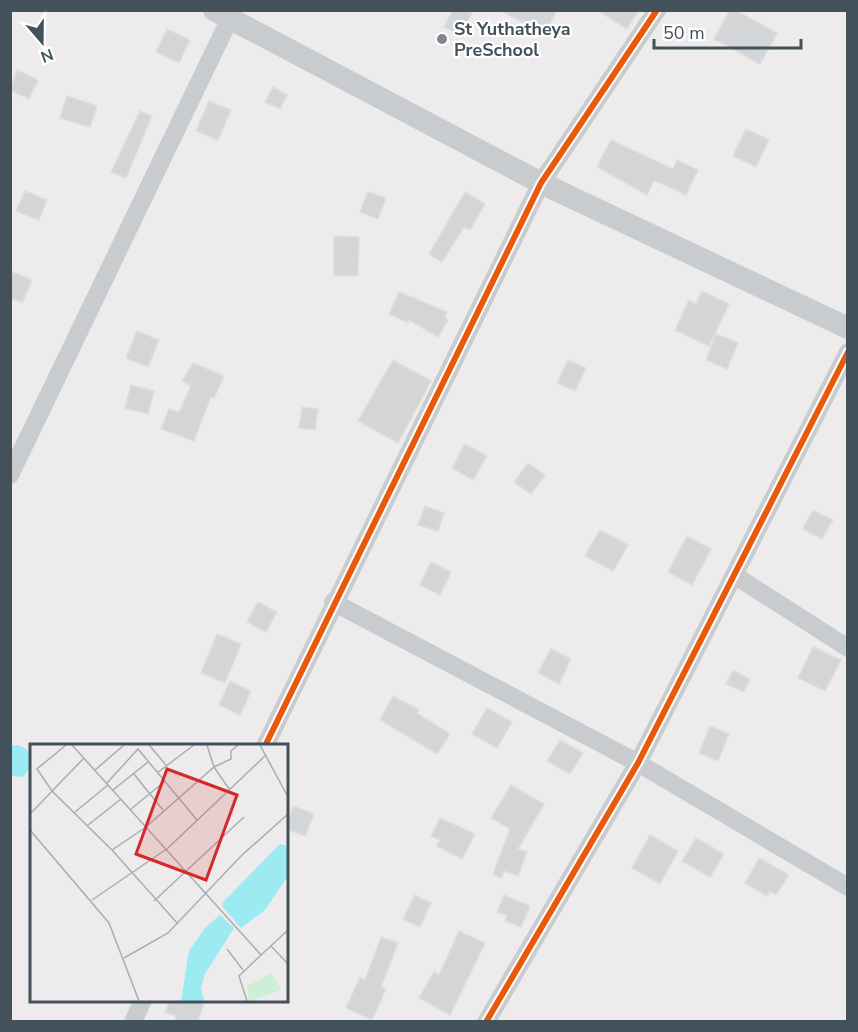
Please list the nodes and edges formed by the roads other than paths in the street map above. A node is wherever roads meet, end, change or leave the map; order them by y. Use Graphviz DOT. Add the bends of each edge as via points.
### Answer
graph roads {
  1 [pos="657,10"];
  2 [pos="226,13"];
  3 [pos="541,183"];
  4 [pos="848,327"];
  5 [pos="848,352"];
  6 [pos="10,475"];
  7 [pos="734,575"];
  8 [pos="333,602"];
  9 [pos="848,648"];
  10 [pos="266,744"];
  11 [pos="638,763"];
  12 [pos="845,880"];
  13 [pos="142,1002"];
  14 [pos="133,1022"];
  15 [pos="486,1022"];
  1 -- 3 [label="street"];
  2 -- 3 [label="street"];
  2 -- 6 [label="street"];
  3 -- 4 [label="street"];
  3 -- 8 [label="street"];
  5 -- 7 [label="street"];
  7 -- 9 [label="street"];
  7 -- 11 [label="street"];
  8 -- 10 [label="street"];
  8 -- 11 [label="street"];
  11 -- 12 [label="street"];
  11 -- 15 [label="street"];
  13 -- 14 [label="street"];
}
